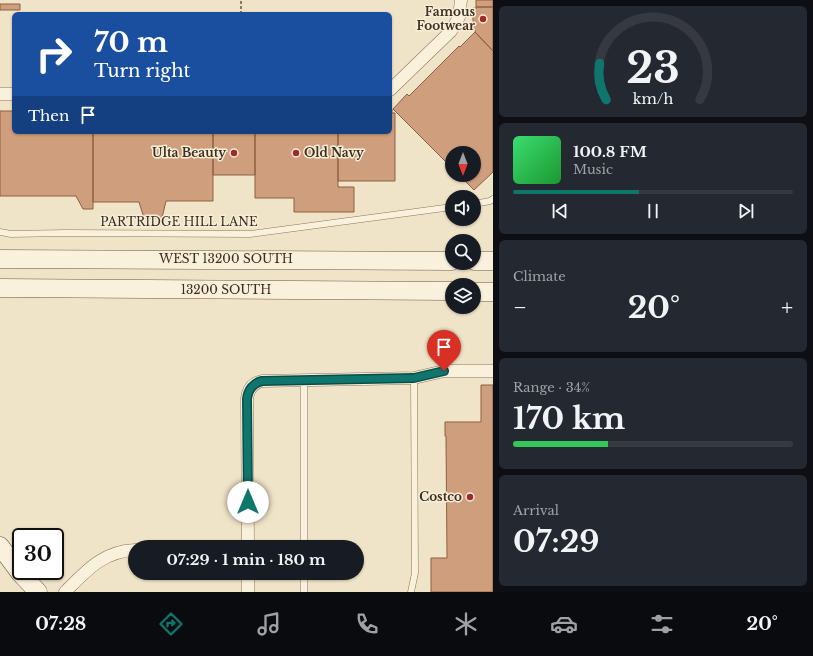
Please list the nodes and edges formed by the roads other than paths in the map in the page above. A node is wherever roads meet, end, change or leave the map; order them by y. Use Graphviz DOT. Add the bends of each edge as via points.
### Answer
graph roads {
  1 [pos="461,0"];
  2 [pos="392,88"];
  3 [pos="0,94"];
  4 [pos="12,94"];
  5 [pos="493,199"];
  6 [pos="481,203"];
  7 [pos="445,208"];
  8 [pos="0,232"];
  9 [pos="0,259"];
  10 [pos="445,261"];
  11 [pos="481,261"];
  12 [pos="493,261"];
  13 [pos="0,288"];
  14 [pos="445,291"];
  15 [pos="481,292"];
  16 [pos="493,292"];
  17 [pos="493,371"];
  18 [pos="414,378"];
  19 [pos="304,380"];
  20 [pos="248,540"];
  21 [pos="304,540"];
  22 [pos="0,546"];
  23 [pos="128,551"];
  24 [pos="248,580"];
  25 [pos="304,580"];
  26 [pos="38,592"];
  27 [pos="65,592"];
  28 [pos="248,592"];
  29 [pos="304,592"];
  30 [pos="411,592"];
  1 -- 2 [label="street" via="459,17 451,32"];
  3 -- 4 [label="street"];
  5 -- 6 [label="lane"];
  7 -- 8 [label="lane, PARTRIDGE HILL LANE" via="250,234"];
  9 -- 10 [label="street, WEST 13200 SOUTH"];
  11 -- 12 [label="street"];
  13 -- 14 [label="street, 13200 SOUTH"];
  15 -- 16 [label="street"];
  17 -- 18 [label="street" via="444,371"];
  18 -- 19 [label="street"];
  18 -- 30 [label="lane" via="415,573"];
  19 -- 20 [label="street" via="258,382 251,387 247,395"];
  19 -- 21 [label="lane"];
  22 -- 26 [label="street"];
  23 -- 27 [label="street" via="100,560"];
  24 -- 28 [label="street"];
  25 -- 29 [label="lane"];
}
